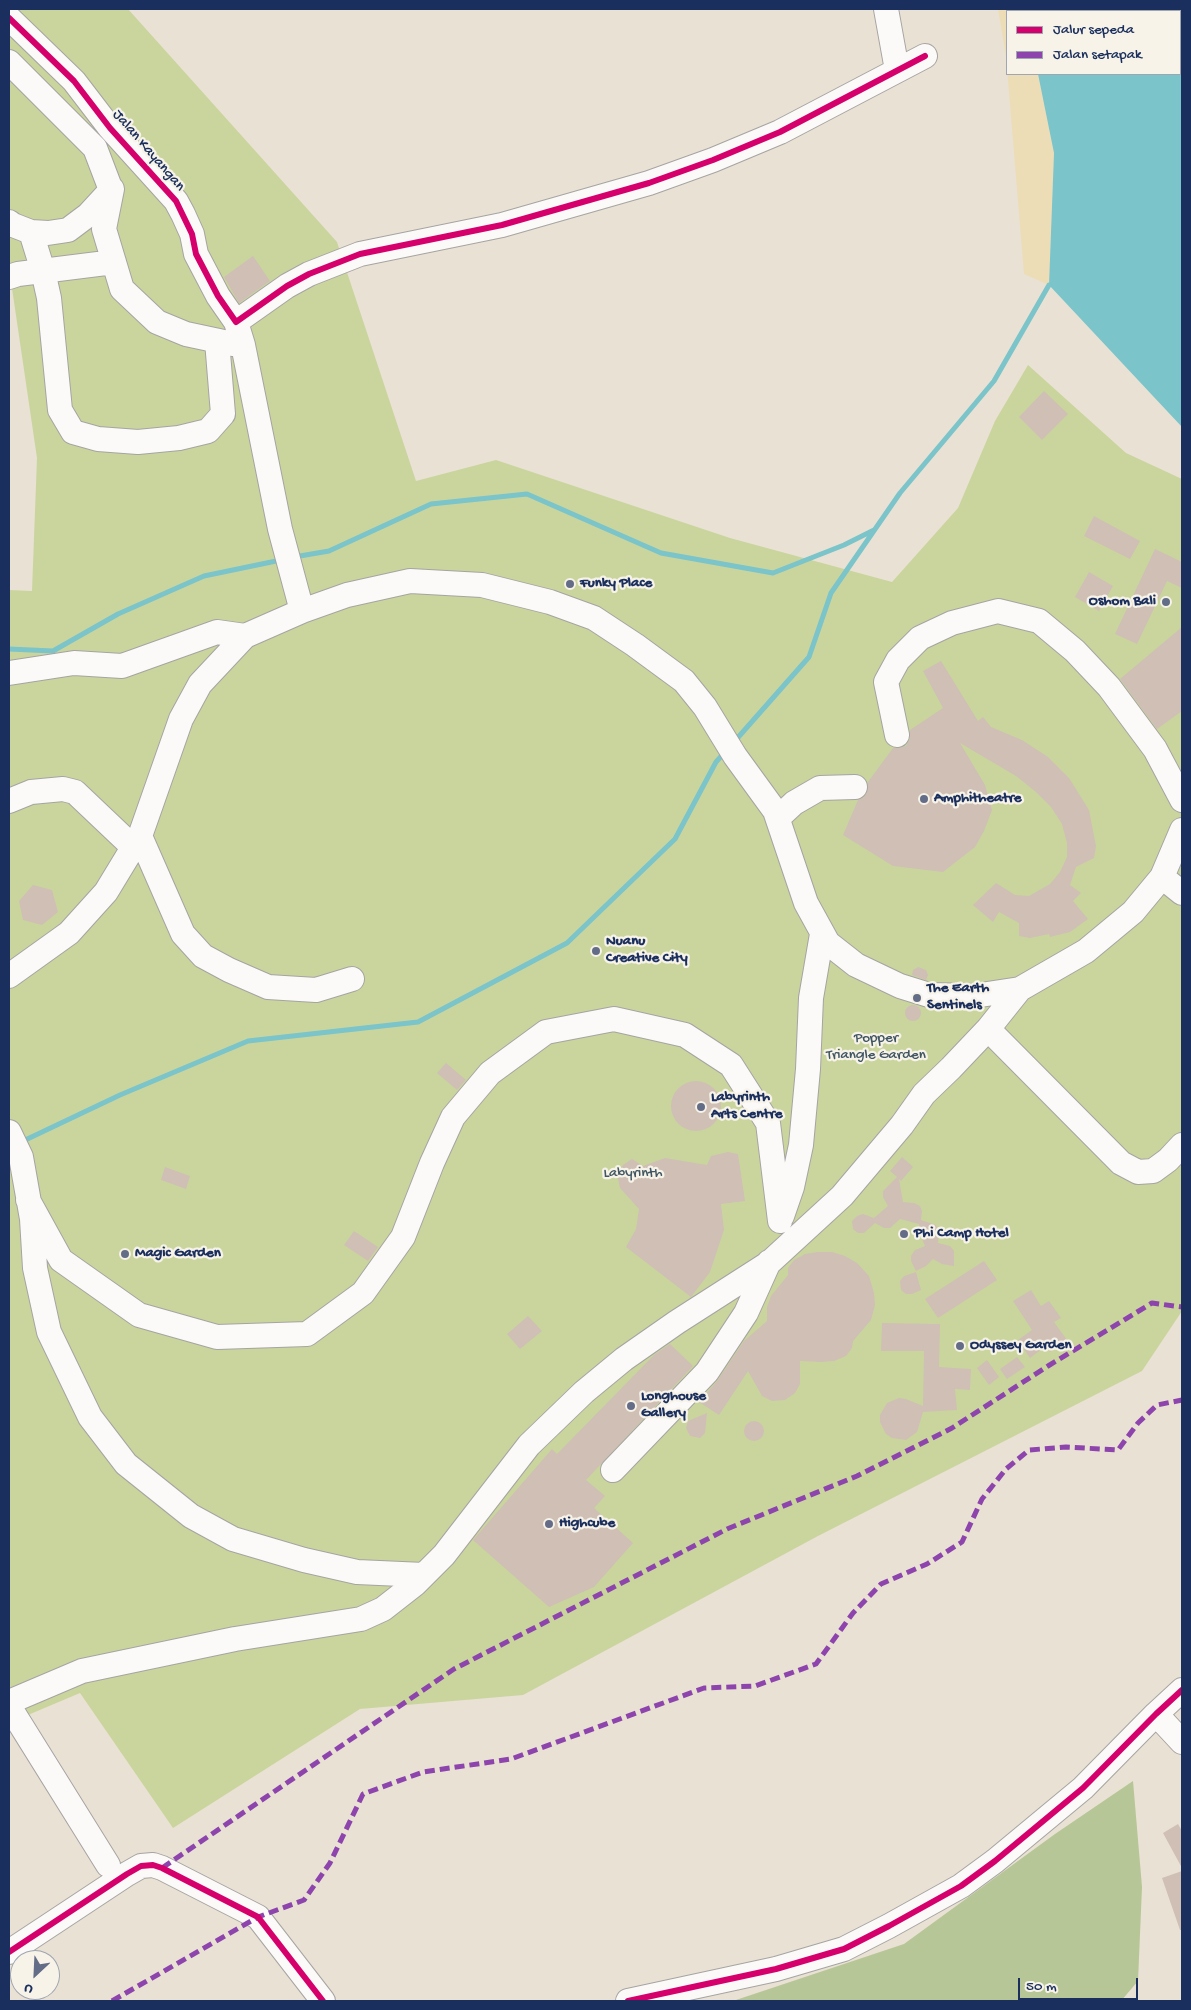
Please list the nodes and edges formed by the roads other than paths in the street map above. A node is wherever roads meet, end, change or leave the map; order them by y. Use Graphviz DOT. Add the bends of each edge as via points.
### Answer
graph roads {
  1 [pos="886,9"];
  2 [pos="9,18"];
  3 [pos="925,56"];
  4 [pos="9,62"];
  5 [pos="897,70"];
  6 [pos="131,152"];
  7 [pos="111,190"];
  8 [pos="9,222"];
  9 [pos="31,232"];
  10 [pos="114,262"];
  11 [pos="43,271"];
  12 [pos="9,278"];
  13 [pos="236,322"];
  14 [pos="217,341"];
  15 [pos="243,345"];
  16 [pos="302,611"];
  17 [pos="245,636"];
  18 [pos="9,673"];
  19 [pos="897,735"];
  20 [pos="855,787"];
  21 [pos="1182,800"];
  22 [pos="9,801"];
  23 [pos="778,818"];
  24 [pos="1182,830"];
  25 [pos="136,841"];
  26 [pos="1162,877"];
  27 [pos="1182,893"];
  28 [pos="822,934"];
  29 [pos="9,976"];
  30 [pos="352,979"];
  31 [pos="1020,989"];
  32 [pos="988,1029"];
  33 [pos="9,1132"];
  34 [pos="1182,1145"];
  35 [pos="28,1200"];
  36 [pos="780,1221"];
  37 [pos="769,1263"];
  38 [pos="613,1470"];
  39 [pos="424,1575"];
  40 [pos="1182,1690"];
  41 [pos="9,1704"];
  42 [pos="1156,1714"];
  43 [pos="1182,1742"];
  44 [pos="108,1865"];
  45 [pos="9,1952"];
  46 [pos="323,2001"];
  47 [pos="628,2001"];
  1 -- 5 [label="street"];
  2 -- 6 [label="street, Jalan Kayangan" via="74,81"];
  3 -- 5 [label="street"];
  4 -- 7 [label="street" via="95,148"];
  5 -- 13 [label="street" via="780,132 649,183 502,225 360,254 336,263 287,286"];
  6 -- 7 [label="street"];
  6 -- 13 [label="street, Jalan Kayangan" via="176,201 192,234 196,254"];
  7 -- 9 [label="street" via="88,215 68,230"];
  7 -- 10 [label="street" via="104,229"];
  8 -- 9 [label="street"];
  9 -- 11 [label="street"];
  10 -- 11 [label="street"];
  10 -- 14 [label="street" via="122,289 157,322 186,334"];
  11 -- 12 [label="street"];
  11 -- 14 [label="street" via="50,306 60,410 73,432 98,439 138,442 208,431 223,414"];
  13 -- 15 [label="street, Jalan Kayangan"];
  14 -- 15 [label="street"];
  15 -- 16 [label="street, Jalan Kayangan" via="280,529"];
  16 -- 17 [label="street"];
  16 -- 23 [label="street" via="347,595 410,581 482,585 550,602 594,618 684,681 705,707"];
  17 -- 18 [label="street" via="217,632 122,666 74,662"];
  17 -- 25 [label="street" via="200,684 181,719"];
  19 -- 21 [label="street" via="886,682 898,660 920,638 952,623 998,611 1039,621 1075,651 1109,687 1155,749"];
  20 -- 23 [label="street" via="820,788 794,803"];
  22 -- 25 [label="street" via="31,792 63,789 75,792"];
  23 -- 28 [label="street" via="806,903"];
  24 -- 26 [label="street"];
  25 -- 29 [label="street" via="106,892 69,933"];
  25 -- 30 [label="street" via="183,934 203,956 268,987 316,990"];
  26 -- 27 [label="street"];
  26 -- 31 [label="street" via="1133,912 1086,950"];
  28 -- 31 [label="street" via="828,944 856,965 900,986 929,995 974,996"];
  28 -- 36 [label="street" via="811,998 801,1145 792,1188"];
  31 -- 32 [label="street"];
  32 -- 34 [label="street" via="1121,1163 1138,1172 1153,1172"];
  32 -- 37 [label="street" via="924,1094 842,1196"];
  33 -- 35 [label="street" via="22,1157"];
  35 -- 36 [label="street" via="60,1260 138,1315 217,1337 307,1334 363,1293 403,1237 454,1117 490,1073 546,1032 614,1020 685,1035 731,1065 768,1123"];
  35 -- 39 [label="street" via="35,1268 50,1332 90,1417 126,1464 191,1516 233,1539 356,1572"];
  36 -- 37 [label="street"];
  37 -- 38 [label="street" via="746,1313 707,1372"];
  37 -- 39 [label="street" via="676,1322 584,1392 529,1445"];
  39 -- 41 [label="street" via="383,1609 361,1619 236,1638 82,1671"];
  40 -- 42 [label="street"];
  41 -- 44 [label="street"];
  42 -- 43 [label="street"];
  42 -- 47 [label="street" via="1083,1788 995,1861 961,1886 889,1926 844,1949 776,1969"];
  45 -- 46 [label="street" via="127,1874 141,1866 153,1865 258,1917"];
}
